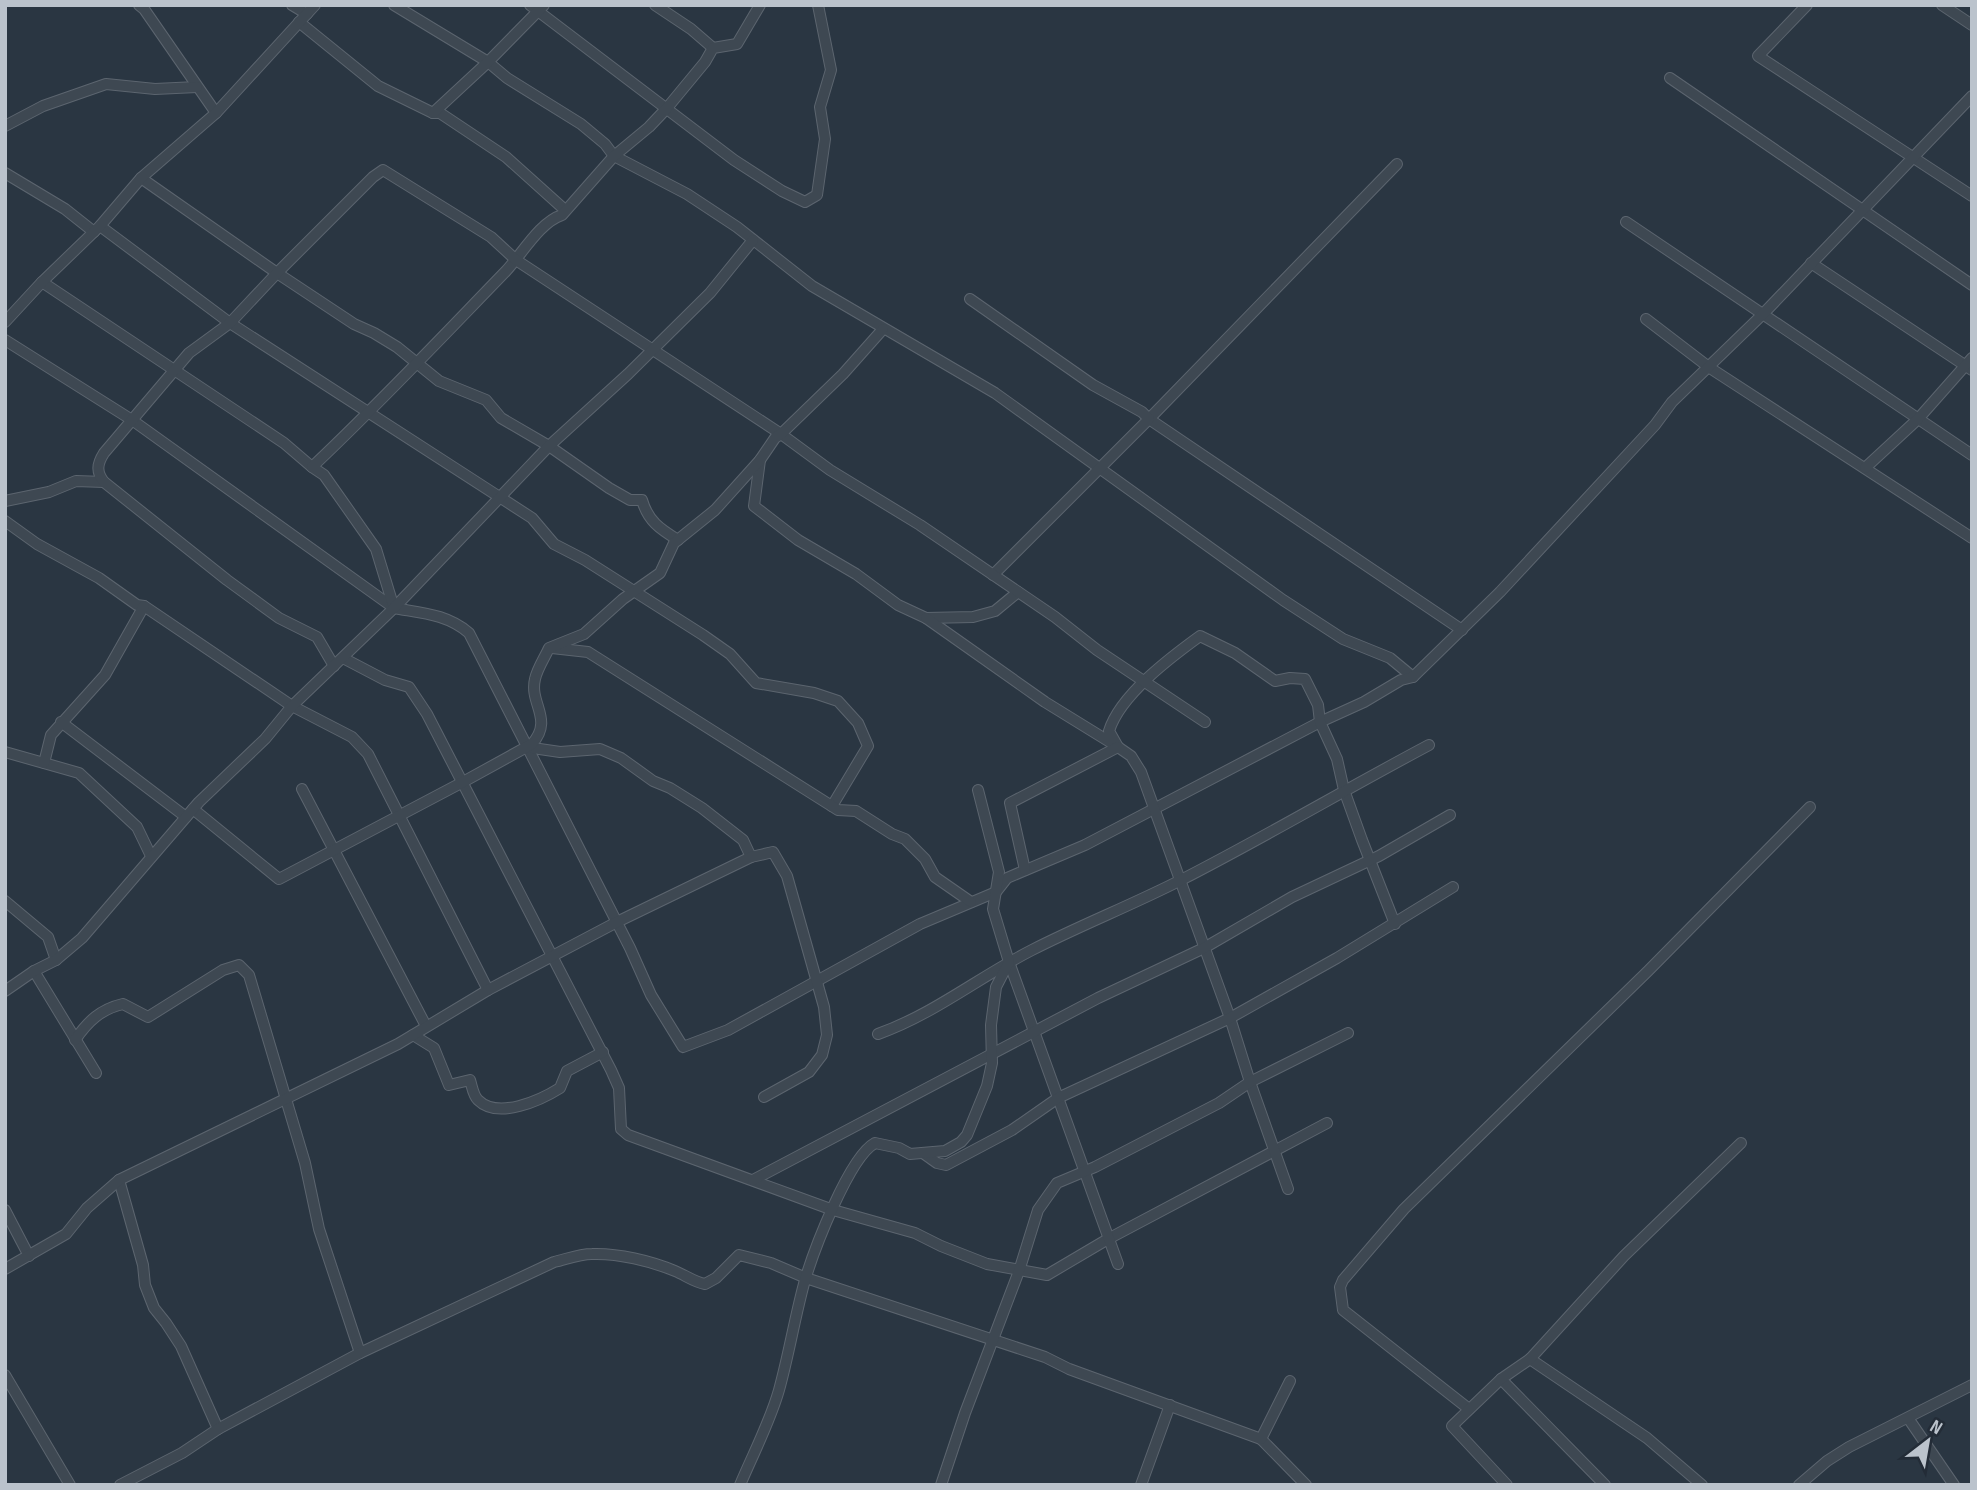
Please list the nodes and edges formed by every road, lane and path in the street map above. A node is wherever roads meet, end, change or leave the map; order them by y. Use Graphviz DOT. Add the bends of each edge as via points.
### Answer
graph roads {
  1 [pos="139,5"];
  2 [pos="292,5"];
  3 [pos="315,5"];
  4 [pos="394,5"];
  5 [pos="655,5"];
  6 [pos="760,5"];
  7 [pos="818,5"];
  8 [pos="1807,5"];
  9 [pos="1942,5"];
  10 [pos="538,7"];
  11 [pos="303,18"];
  12 [pos="1972,24"];
  13 [pos="713,48"];
  14 [pos="488,62"];
  15 [pos="1670,78"];
  16 [pos="197,87"];
  17 [pos="1970,100"];
  18 [pos="667,108"];
  19 [pos="216,113"];
  20 [pos="433,113"];
  21 [pos="5,126"];
  22 [pos="614,156"];
  23 [pos="1914,158"];
  24 [pos="1396,164"];
  25 [pos="5,173"];
  26 [pos="141,178"];
  27 [pos="1972,196"];
  28 [pos="565,210"];
  29 [pos="1864,210"];
  30 [pos="1626,222"];
  31 [pos="97,229"];
  32 [pos="754,240"];
  33 [pos="516,260"];
  34 [pos="1811,263"];
  35 [pos="277,273"];
  36 [pos="42,282"];
  37 [pos="1972,285"];
  38 [pos="970,299"];
  39 [pos="1763,314"];
  40 [pos="1646,319"];
  41 [pos="5,322"];
  42 [pos="230,323"];
  43 [pos="883,329"];
  44 [pos="5,340"];
  45 [pos="654,349"];
  46 [pos="416,363"];
  47 [pos="1969,365"];
  48 [pos="1710,368"];
  49 [pos="175,369"];
  50 [pos="369,413"];
  51 [pos="1149,419"];
  52 [pos="1918,419"];
  53 [pos="132,420"];
  54 [pos="781,434"];
  55 [pos="549,446"];
  56 [pos="1972,455"];
  57 [pos="760,460"];
  58 [pos="312,467"];
  59 [pos="1865,468"];
  60 [pos="1101,469"];
  61 [pos="104,482"];
  62 [pos="498,497"];
  63 [pos="5,501"];
  64 [pos="5,521"];
  65 [pos="1972,538"];
  66 [pos="678,540"];
  67 [pos="993,575"];
  68 [pos="633,592"];
  69 [pos="1018,592"];
  70 [pos="144,606"];
  71 [pos="394,608"];
  72 [pos="926,618"];
  73 [pos="1462,630"];
  74 [pos="549,648"];
  75 [pos="339,662"];
  76 [pos="1413,677"];
  77 [pos="1143,681"];
  78 [pos="292,706"];
  79 [pos="61,722"];
  80 [pos="1205,722"];
  81 [pos="1320,722"];
  82 [pos="1429,745"];
  83 [pos="526,747"];
  84 [pos="1118,747"];
  85 [pos="5,752"];
  86 [pos="44,763"];
  87 [pos="463,782"];
  88 [pos="302,789"];
  89 [pos="978,790"];
  90 [pos="1344,790"];
  91 [pos="832,806"];
  92 [pos="1811,807"];
  93 [pos="1155,809"];
  94 [pos="190,813"];
  95 [pos="1450,815"];
  96 [pos="398,816"];
  97 [pos="335,849"];
  98 [pos="151,856"];
  99 [pos="751,857"];
  100 [pos="1370,860"];
  101 [pos="1025,870"];
  102 [pos="1180,880"];
  103 [pos="1453,887"];
  104 [pos="996,892"];
  105 [pos="5,901"];
  106 [pos="971,902"];
  107 [pos="617,922"];
  108 [pos="1395,924"];
  109 [pos="1204,948"];
  110 [pos="553,957"];
  111 [pos="56,961"];
  112 [pos="1009,962"];
  113 [pos="34,971"];
  114 [pos="815,981"];
  115 [pos="488,990"];
  116 [pos="5,992"];
  117 [pos="1230,1018"];
  118 [pos="426,1026"];
  119 [pos="1034,1033"];
  120 [pos="1348,1033"];
  121 [pos="878,1034"];
  122 [pos="413,1035"];
  123 [pos="75,1040"];
  124 [pos="603,1052"];
  125 [pos="991,1055"];
  126 [pos="96,1073"];
  127 [pos="1250,1082"];
  128 [pos="764,1097"];
  129 [pos="1058,1098"];
  130 [pos="287,1099"];
  131 [pos="1326,1123"];
  132 [pos="1741,1143"];
  133 [pos="923,1153"];
  134 [pos="1274,1153"];
  135 [pos="1083,1172"];
  136 [pos="119,1180"];
  137 [pos="753,1180"];
  138 [pos="1288,1189"];
  139 [pos="5,1210"];
  140 [pos="833,1210"];
  141 [pos="1108,1239"];
  142 [pos="29,1256"];
  143 [pos="1118,1264"];
  144 [pos="5,1269"];
  145 [pos="1019,1271"];
  146 [pos="806,1279"];
  147 [pos="994,1341"];
  148 [pos="360,1353"];
  149 [pos="1530,1359"];
  150 [pos="5,1375"];
  151 [pos="1501,1379"];
  152 [pos="1290,1381"];
  153 [pos="1972,1385"];
  154 [pos="1170,1405"];
  155 [pos="1469,1409"];
  156 [pos="1908,1418"];
  157 [pos="218,1429"];
  158 [pos="1261,1439"];
  159 [pos="70,1485"];
  160 [pos="120,1485"];
  161 [pos="740,1485"];
  162 [pos="940,1485"];
  163 [pos="1141,1485"];
  164 [pos="1306,1485"];
  165 [pos="1507,1485"];
  166 [pos="1605,1485"];
  167 [pos="1702,1485"];
  168 [pos="1799,1485"];
  169 [pos="1954,1485"];
  1 -- 16 [label="street"];
  2 -- 11 [label="street"];
  3 -- 11 [label="street"];
  4 -- 14 [label="street"];
  5 -- 13 [label="street"];
  6 -- 13 [label="street" via="737,44"];
  7 -- 18 [label="street" via="831,70 820,107 825,139 817,195 805,202 782,191"];
  8 -- 23 [label="street" via="1758,56"];
  9 -- 12 [label="street"];
  10 -- 14 [label="street"];
  10 -- 18 [label="street"];
  11 -- 19 [label="street"];
  11 -- 20 [label="street" via="378,86"];
  13 -- 18 [label="street"];
  14 -- 20 [label="street"];
  14 -- 22 [label="street" via="593,133"];
  15 -- 29 [label="street"];
  16 -- 19 [label="street"];
  16 -- 21 [label="street" via="106,84 43,106"];
  17 -- 23 [label="street"];
  18 -- 22 [label="street"];
  19 -- 26 [label="street"];
  20 -- 28 [label="street" via="440,113 506,157"];
  22 -- 28 [label="street"];
  22 -- 32 [label="street" via="687,194"];
  23 -- 27 [label="street"];
  23 -- 29 [label="street"];
  24 -- 51 [label="street"];
  25 -- 31 [label="street"];
  26 -- 31 [label="street"];
  26 -- 35 [label="street"];
  28 -- 33 [label="street" via="549,219"];
  29 -- 34 [label="street"];
  29 -- 37 [label="street"];
  30 -- 39 [label="street"];
  31 -- 36 [label="street"];
  31 -- 42 [label="street"];
  32 -- 43 [label="street" via="812,286"];
  32 -- 45 [label="street"];
  33 -- 35 [label="street" via="491,237 383,170"];
  33 -- 45 [label="street"];
  33 -- 46 [label="street"];
  34 -- 39 [label="street"];
  34 -- 47 [label="street"];
  35 -- 42 [label="street"];
  35 -- 46 [label="street"];
  36 -- 41 [label="street"];
  36 -- 49 [label="street"];
  38 -- 51 [label="street"];
  39 -- 48 [label="street"];
  39 -- 52 [label="street"];
  40 -- 48 [label="street"];
  42 -- 49 [label="street"];
  42 -- 50 [label="street"];
  43 -- 54 [label="street"];
  43 -- 60 [label="street" via="995,393"];
  44 -- 53 [label="street"];
  45 -- 54 [label="street"];
  45 -- 55 [label="street"];
  46 -- 50 [label="street"];
  46 -- 55 [label="street" via="439,381 486,400 501,418"];
  47 -- 52 [label="street"];
  48 -- 59 [label="street"];
  48 -- 73 [label="street" via="1672,402"];
  49 -- 53 [label="street"];
  49 -- 58 [label="street"];
  50 -- 58 [label="street"];
  50 -- 62 [label="street"];
  51 -- 60 [label="street"];
  51 -- 73 [label="street"];
  52 -- 56 [label="street"];
  52 -- 59 [label="street"];
  53 -- 61 [label="street" via="100,460 99,476"];
  53 -- 71 [label="street"];
  54 -- 57 [label="street"];
  54 -- 67 [label="street"];
  55 -- 62 [label="street"];
  55 -- 66 [label="street" via="609,488 630,500 642,500 653,523"];
  57 -- 66 [label="street" via="715,510"];
  57 -- 72 [label="street" via="754,506 798,540"];
  58 -- 71 [label="street" via="324,475 376,549"];
  59 -- 65 [label="street"];
  60 -- 67 [label="street"];
  60 -- 76 [label="street" via="1283,600 1343,639 1390,658"];
  61 -- 63 [label="street" via="76,481"];
  61 -- 75 [label="street" via="279,618 317,637"];
  62 -- 68 [label="street" via="532,518 554,544"];
  62 -- 71 [label="street"];
  64 -- 70 [label="street"];
  66 -- 68 [label="street" via="660,573"];
  67 -- 69 [label="street"];
  68 -- 74 [label="street" via="584,634"];
  68 -- 91 [label="street" via="730,654 756,682 838,701 845,708 858,723 867,746"];
  69 -- 72 [label="street" via="995,611 973,617"];
  69 -- 77 [label="street"];
  70 -- 78 [label="street"];
  70 -- 79 [label="street" via="105,675"];
  71 -- 75 [label="street"];
  71 -- 83 [label="street" via="440,616 469,633"];
  72 -- 84 [label="street"];
  73 -- 76 [label="street"];
  74 -- 83 [label="street" via="534,681 542,727"];
  74 -- 91 [label="street" via="588,652"];
  75 -- 78 [label="street"];
  75 -- 87 [label="street" via="413,691"];
  76 -- 81 [label="street"];
  77 -- 80 [label="street"];
  77 -- 81 [label="street" via="1200,636 1275,681 1305,678 1318,705"];
  77 -- 84 [label="street" via="1112,722 1109,731"];
  78 -- 94 [label="street"];
  78 -- 96 [label="street" via="360,744"];
  79 -- 86 [label="street" via="51,735"];
  79 -- 94 [label="street"];
  81 -- 90 [label="street" via="1337,759"];
  81 -- 93 [label="street"];
  82 -- 90 [label="street"];
  83 -- 87 [label="street"];
  83 -- 99 [label="street" via="560,752 600,748 621,758 702,808 743,840"];
  83 -- 107 [label="street"];
  84 -- 93 [label="street" via="1141,772"];
  84 -- 101 [label="street" via="1010,803"];
  85 -- 86 [label="street"];
  86 -- 98 [label="street" via="85,778 136,828"];
  87 -- 96 [label="street"];
  87 -- 110 [label="street"];
  88 -- 97 [label="street"];
  89 -- 104 [label="street" via="999,872"];
  90 -- 100 [label="street"];
  90 -- 102 [label="street"];
  91 -- 106 [label="street" via="856,811 905,839 935,877"];
  92 -- 155 [label="street" via="1404,1209 1343,1280 1343,1310"];
  93 -- 101 [label="street"];
  93 -- 102 [label="street"];
  94 -- 97 [label="street" via="279,879"];
  94 -- 98 [label="street"];
  95 -- 100 [label="street"];
  96 -- 97 [label="street"];
  96 -- 115 [label="street"];
  97 -- 118 [label="street"];
  98 -- 111 [label="street" via="82,938"];
  99 -- 107 [label="street"];
  99 -- 114 [label="street" via="773,852 787,876"];
  100 -- 108 [label="street"];
  100 -- 109 [label="street" via="1292,897"];
  101 -- 104 [label="street" via="1007,878"];
  102 -- 109 [label="street"];
  102 -- 112 [label="street"];
  103 -- 108 [label="street"];
  104 -- 106 [label="street"];
  104 -- 112 [label="street" via="993,909"];
  105 -- 111 [label="street" via="48,937"];
  106 -- 114 [label="street"];
  107 -- 110 [label="street"];
  107 -- 114 [label="street" via="651,995 683,1046 728,1030"];
  108 -- 117 [label="street"];
  109 -- 117 [label="street"];
  109 -- 119 [label="street"];
  110 -- 115 [label="street"];
  110 -- 124 [label="street"];
  111 -- 113 [label="street"];
  112 -- 119 [label="street"];
  112 -- 121 [label="street" via="935,1009"];
  112 -- 125 [label="street" via="996,987"];
  113 -- 116 [label="street"];
  113 -- 123 [label="street"];
  114 -- 128 [label="street" via="828,1035 822,1055 809,1072"];
  115 -- 118 [label="street"];
  117 -- 127 [label="street"];
  117 -- 129 [label="street"];
  118 -- 122 [label="street"];
  119 -- 125 [label="street"];
  119 -- 129 [label="street"];
  120 -- 127 [label="street"];
  122 -- 124 [label="street" via="434,1048 449,1085 470,1080 478,1100 489,1106 520,1108 560,1088 567,1071"];
  122 -- 130 [label="street"];
  123 -- 126 [label="street"];
  123 -- 130 [label="street" via="106,1008 123,1004 148,1017 223,970 239,965 249,975"];
  124 -- 137 [label="street" via="619,1088 621,1129 628,1135"];
  125 -- 133 [label="street" via="987,1086 967,1135 945,1151"];
  125 -- 137 [label="street"];
  127 -- 134 [label="street"];
  127 -- 135 [label="street" via="1219,1103"];
  129 -- 133 [label="street" via="1012,1130 946,1165"];
  129 -- 135 [label="street"];
  130 -- 136 [label="street"];
  130 -- 148 [label="street" via="319,1229"];
  131 -- 134 [label="street"];
  132 -- 149 [label="street" via="1624,1256"];
  133 -- 140 [label="street" via="910,1154 875,1143 869,1146"];
  134 -- 138 [label="street"];
  134 -- 141 [label="street"];
  135 -- 141 [label="street"];
  135 -- 145 [label="street" via="1056,1183 1038,1210"];
  136 -- 142 [label="street" via="66,1234"];
  136 -- 157 [label="street" via="154,1308 181,1346"];
  137 -- 140 [label="street"];
  139 -- 142 [label="street"];
  140 -- 145 [label="street" via="915,1233 987,1264"];
  140 -- 146 [label="street"];
  141 -- 143 [label="street"];
  141 -- 145 [label="street" via="1047,1275"];
  142 -- 144 [label="street"];
  145 -- 147 [label="street"];
  146 -- 147 [label="street"];
  146 -- 148 [label="street" via="738,1255 716,1279 705,1284 654,1264 582,1255 554,1262"];
  146 -- 161 [label="street" via="778,1393"];
  147 -- 154 [label="street"];
  147 -- 162 [label="street"];
  148 -- 157 [label="street"];
  149 -- 151 [label="street"];
  149 -- 167 [label="street" via="1647,1438"];
  150 -- 159 [label="street"];
  151 -- 155 [label="street"];
  151 -- 166 [label="street"];
  152 -- 158 [label="street"];
  153 -- 156 [label="street"];
  154 -- 158 [label="street"];
  154 -- 163 [label="street"];
  155 -- 165 [label="street" via="1452,1426"];
  156 -- 168 [label="street" via="1827,1461"];
  156 -- 169 [label="street"];
  157 -- 160 [label="street"];
  158 -- 164 [label="street"];
}
